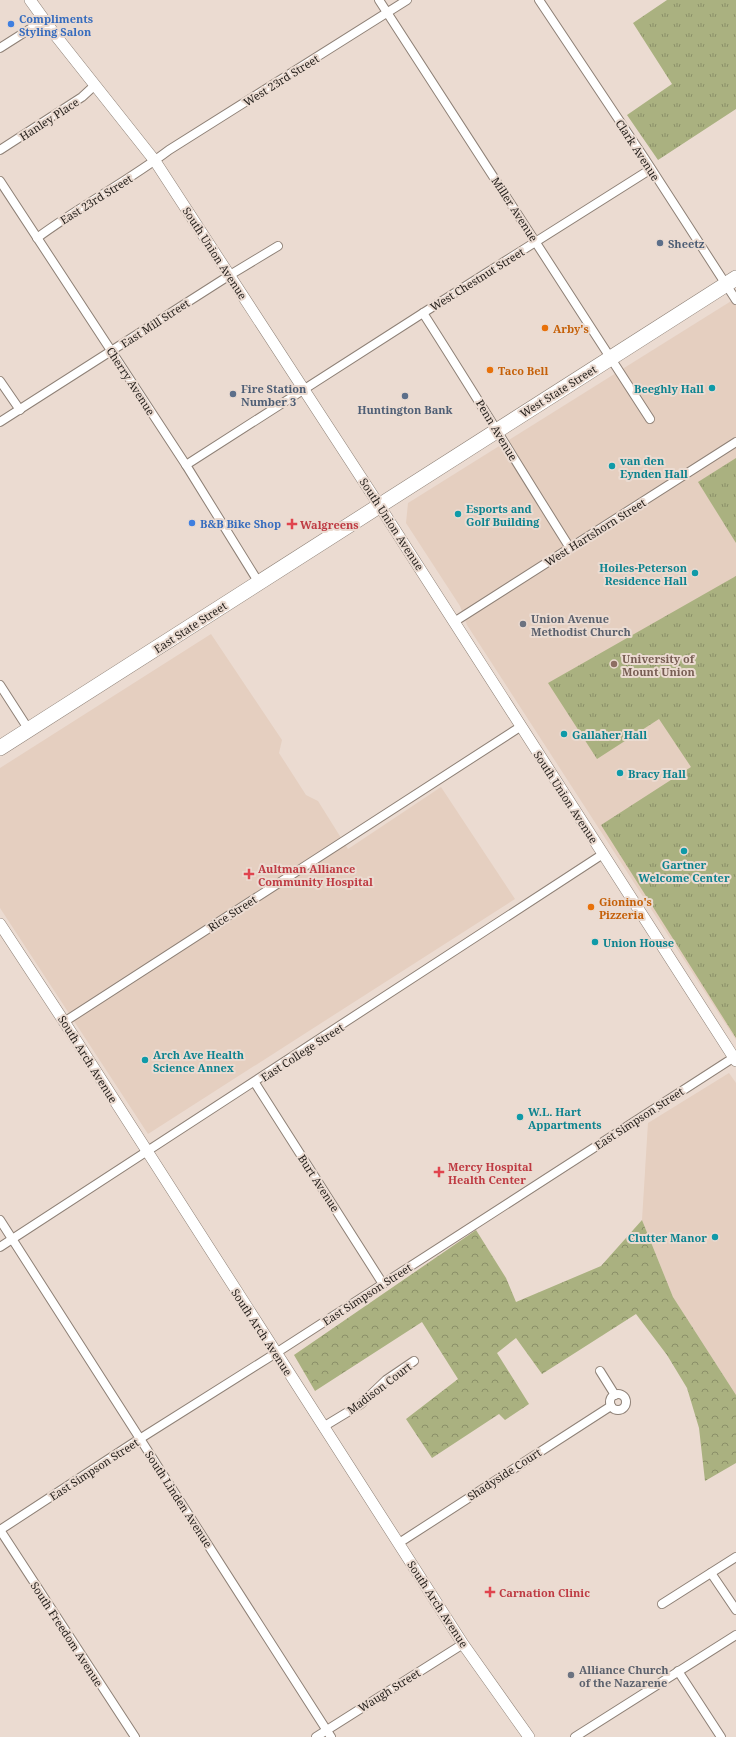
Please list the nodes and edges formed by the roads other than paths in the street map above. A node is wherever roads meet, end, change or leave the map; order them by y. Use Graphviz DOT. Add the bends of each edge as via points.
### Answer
graph roads {
  1 [pos="30,0"];
  2 [pos="379,0"];
  3 [pos="407,0"];
  4 [pos="539,0"];
  5 [pos="387,13"];
  6 [pos="44,20"];
  7 [pos="0,48"];
  8 [pos="95,85"];
  9 [pos="0,150"];
  10 [pos="155,161"];
  11 [pos="651,169"];
  12 [pos="0,181"];
  13 [pos="38,238"];
  14 [pos="536,241"];
  15 [pos="278,246"];
  16 [pos="230,275"];
  17 [pos="731,281"];
  18 [pos="736,300"];
  19 [pos="423,313"];
  20 [pos="111,351"];
  21 [pos="610,358"];
  22 [pos="0,381"];
  23 [pos="304,390"];
  24 [pos="20,410"];
  25 [pos="650,419"];
  26 [pos="0,422"];
  27 [pos="496,430"];
  28 [pos="736,442"];
  29 [pos="186,465"];
  30 [pos="380,505"];
  31 [pos="570,548"];
  32 [pos="259,583"];
  33 [pos="454,622"];
  34 [pos="0,685"];
  35 [pos="520,726"];
  36 [pos="29,730"];
  37 [pos="0,748"];
  38 [pos="602,854"];
  39 [pos="0,924"];
  40 [pos="64,1022"];
  41 [pos="735,1058"];
  42 [pos="254,1083"];
  43 [pos="147,1152"];
  44 [pos="0,1220"];
  45 [pos="12,1239"];
  46 [pos="0,1247"];
  47 [pos="383,1284"];
  48 [pos="276,1353"];
  49 [pos="414,1361"];
  50 [pos="600,1372"];
  51 [pos="615,1395"];
  52 [pos="611,1406"];
  53 [pos="323,1427"];
  54 [pos="140,1439"];
  55 [pos="0,1530"];
  56 [pos="398,1543"];
  57 [pos="736,1557"];
  58 [pos="711,1573"];
  59 [pos="662,1604"];
  60 [pos="736,1610"];
  61 [pos="736,1635"];
  62 [pos="463,1644"];
  63 [pos="678,1671"];
  64 [pos="329,1733"];
  65 [pos="135,1737"];
  66 [pos="316,1737"];
  67 [pos="529,1737"];
  68 [pos="575,1737"];
  69 [pos="721,1737"];
  1 -- 6 [label="main road, South Union Avenue"];
  2 -- 5 [label="street, Miller Avenue"];
  3 -- 5 [label="street, West 23rd Street"];
  4 -- 11 [label="street, Clark Avenue"];
  5 -- 10 [label="street, West 23rd Street"];
  5 -- 14 [label="street, Miller Avenue"];
  6 -- 7 [label="street"];
  6 -- 8 [label="main road, South Union Avenue"];
  8 -- 9 [label="street, Hanley Place" via="82,97"];
  8 -- 10 [label="main road, South Union Avenue"];
  10 -- 13 [label="street, East 23rd Street"];
  10 -- 16 [label="main road, South Union Avenue"];
  11 -- 14 [label="street, West Chestnut Street"];
  11 -- 17 [label="street, Clark Avenue"];
  12 -- 13 [label="street, Cherry Avenue"];
  13 -- 20 [label="street, Cherry Avenue"];
  14 -- 19 [label="street, West Chestnut Street"];
  14 -- 21 [label="street, Miller Avenue"];
  15 -- 16 [label="street, East Mill Street"];
  16 -- 20 [label="street, East Mill Street"];
  16 -- 23 [label="main road, South Union Avenue"];
  17 -- 18 [label="street, Clark Avenue"];
  17 -- 21 [label="highway, West State Street"];
  19 -- 23 [label="street, West Chestnut Street"];
  19 -- 27 [label="street, Penn Avenue"];
  20 -- 24 [label="street, East Mill Street"];
  20 -- 29 [label="street, Cherry Avenue"];
  21 -- 25 [label="street, Miller Avenue"];
  21 -- 27 [label="highway, West State Street"];
  22 -- 24 [label="street"];
  23 -- 29 [label="street, West Chestnut Street"];
  23 -- 30 [label="main road, South Union Avenue"];
  24 -- 26 [label="street, East Mill Street"];
  27 -- 30 [label="highway, West State Street"];
  27 -- 31 [label="street, Penn Avenue"];
  28 -- 31 [label="street, West Hartshorn Street"];
  29 -- 32 [label="street, Cherry Avenue"];
  30 -- 32 [label="highway, East State Street"];
  30 -- 33 [label="main road, South Union Avenue"];
  31 -- 33 [label="street, West Hartshorn Street"];
  32 -- 36 [label="highway, East State Street"];
  33 -- 35 [label="main road, South Union Avenue"];
  34 -- 36 [label="street"];
  35 -- 38 [label="main road, South Union Avenue"];
  35 -- 40 [label="street, Rice Street"];
  36 -- 37 [label="highway, East State Street"];
  38 -- 41 [label="main road, South Union Avenue"];
  38 -- 42 [label="street, East College Street"];
  39 -- 40 [label="main road, South Arch Avenue"];
  40 -- 43 [label="main road, South Arch Avenue"];
  41 -- 47 [label="street, East Simpson Street"];
  42 -- 43 [label="street, East College Street"];
  42 -- 47 [label="street, Burt Avenue"];
  43 -- 45 [label="street, East College Street"];
  43 -- 48 [label="main road, South Arch Avenue"];
  44 -- 45 [label="street, South Linden Avenue"];
  45 -- 46 [label="street, East College Street"];
  45 -- 54 [label="street, South Linden Avenue"];
  47 -- 48 [label="street, East Simpson Street"];
  48 -- 53 [label="main road, South Arch Avenue"];
  48 -- 54 [label="street, East Simpson Street"];
  49 -- 53 [label="street, Madison Court" via="386,1380 361,1404"];
  50 -- 51 [label="street"];
  51 -- 52 [label="street" via="611,1398"];
  51 -- 52 [label="street, Shadyside Court" via="626,1398 626,1405 618,1410"];
  52 -- 56 [label="street, Shadyside Court"];
  53 -- 56 [label="main road, South Arch Avenue"];
  54 -- 55 [label="street, East Simpson Street"];
  54 -- 64 [label="street, South Linden Avenue"];
  55 -- 65 [label="street, South Freedom Avenue"];
  56 -- 62 [label="main road, South Arch Avenue"];
  57 -- 58 [label="street"];
  58 -- 59 [label="street"];
  58 -- 60 [label="street"];
  61 -- 63 [label="street"];
  62 -- 64 [label="street, Waugh Street"];
  62 -- 67 [label="main road, South Arch Avenue"];
  63 -- 68 [label="street"];
  63 -- 69 [label="street"];
  64 -- 66 [label="street, Waugh Street"];
}
